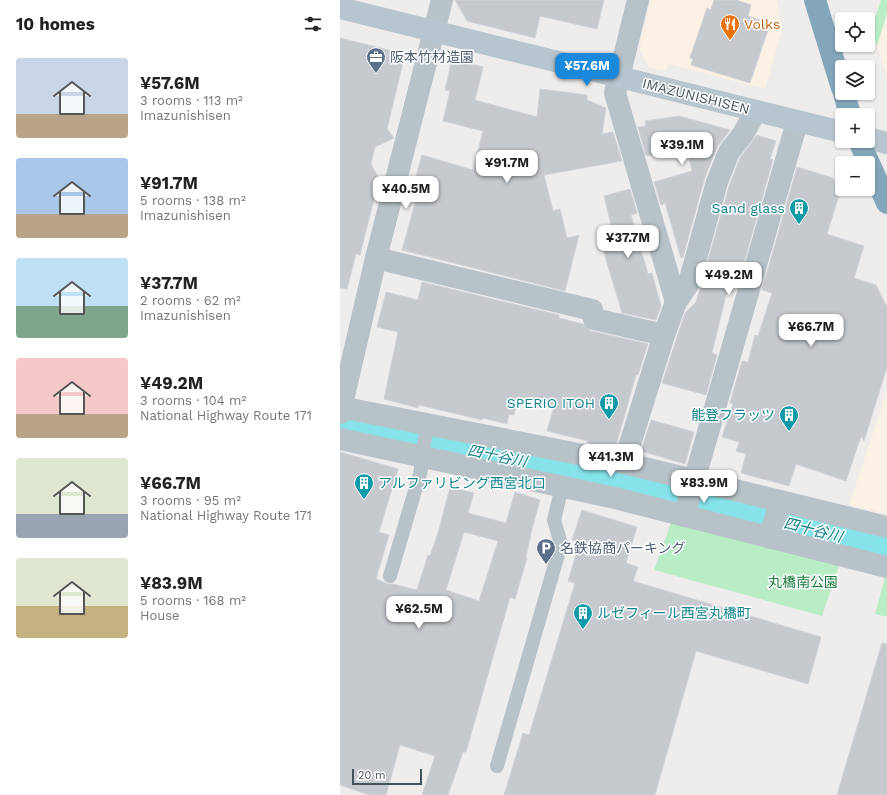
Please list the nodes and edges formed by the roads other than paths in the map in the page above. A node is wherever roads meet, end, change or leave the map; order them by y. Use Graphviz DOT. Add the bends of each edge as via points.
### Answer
graph roads {
  1 [pos="442,0"];
  2 [pos="638,0"];
  3 [pos="815,0"];
  4 [pos="340,8"];
  5 [pos="434,31"];
  6 [pos="835,65"];
  7 [pos="618,77"];
  8 [pos="756,111"];
  9 [pos="797,122"];
  10 [pos="835,130"];
  11 [pos="875,140"];
  12 [pos="887,144"];
  13 [pos="862,148"];
  14 [pos="887,203"];
  15 [pos="376,258"];
  16 [pos="676,302"];
  17 [pos="664,335"];
  18 [pos="340,409"];
  19 [pos="427,429"];
  20 [pos="340,439"];
  21 [pos="422,453"];
  22 [pos="624,464"];
  23 [pos="562,487"];
  24 [pos="688,499"];
  25 [pos="775,520"];
  26 [pos="887,527"];
  27 [pos="887,567"];
  28 [pos="390,576"];
  29 [pos="497,766"];
  1 -- 5 [label="street"];
  2 -- 7 [label="street"];
  3 -- 6 [label="highway"];
  4 -- 5 [label="street, IMAZUNISHISEN"];
  5 -- 7 [label="street, IMAZUNISHISEN"];
  5 -- 15 [label="street"];
  7 -- 8 [label="street, IMAZUNISHISEN"];
  7 -- 16 [label="street" via="615,93"];
  8 -- 9 [label="street, IMAZUNISHISEN"];
  8 -- 16 [label="street" via="729,152 717,182 689,283"];
  9 -- 10 [label="street, IMAZUNISHISEN"];
  9 -- 24 [label="street"];
  11 -- 12 [label="street"];
  13 -- 14 [label="highway"];
  15 -- 17 [label="street" via="592,310 594,319"];
  15 -- 18 [label="street"];
  16 -- 17 [label="street"];
  17 -- 22 [label="street"];
  18 -- 19 [label="street"];
  19 -- 21 [label="lane"];
  19 -- 22 [label="street"];
  20 -- 21 [label="street"];
  21 -- 23 [label="street"];
  21 -- 28 [label="lane" via="421,470"];
  22 -- 24 [label="street"];
  23 -- 24 [label="street" via="615,498"];
  23 -- 29 [label="lane" via="554,520 560,544"];
  24 -- 25 [label="street"];
  24 -- 25 [label="street"];
  25 -- 26 [label="street"];
  25 -- 27 [label="street"];
}
